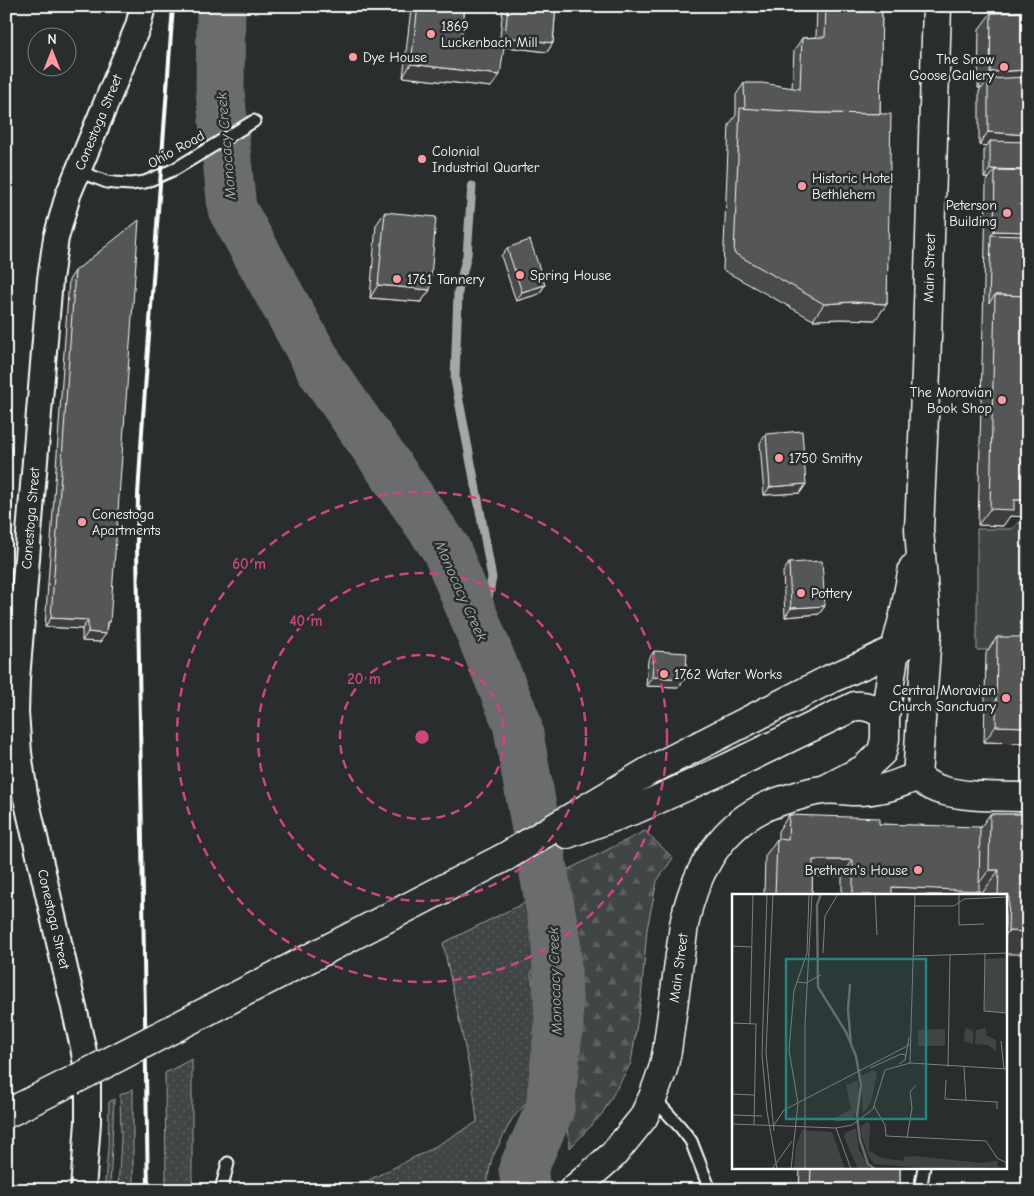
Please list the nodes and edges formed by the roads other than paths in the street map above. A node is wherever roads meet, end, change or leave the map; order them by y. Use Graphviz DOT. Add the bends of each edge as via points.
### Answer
graph roads {
  1 [pos="143,6"];
  2 [pos="937,6"];
  3 [pos="250,123"];
  4 [pos="78,171"];
  5 [pos="919,529"];
  6 [pos="927,634"];
  7 [pos="895,650"];
  8 [pos="885,716"];
  9 [pos="916,777"];
  10 [pos="826,790"];
  11 [pos="1028,797"];
  12 [pos="505,857"];
  13 [pos="654,1097"];
  14 [pos="6,1114"];
  15 [pos="228,1164"];
  16 [pos="924,1168"];
  17 [pos="83,1190"];
  18 [pos="221,1190"];
  19 [pos="573,1190"];
  20 [pos="710,1190"];
  21 [pos="920,1190"];
  1 -- 4 [label="street, Conestoga Street" via="138,26"];
  2 -- 5 [label="main road, Main Street"];
  3 -- 4 [label="lane, Ohio Road" via="175,169 145,182 107,182"];
  4 -- 17 [label="street, Conestoga Street" via="56,238 50,279 16,712 25,794 88,1077"];
  5 -- 6 [label="main road, Main Street"];
  5 -- 7 [label="main road, Main Street"];
  6 -- 7 [label="main road"];
  6 -- 9 [label="main road, Main Street"];
  7 -- 8 [label="main road, Main Street"];
  7 -- 12 [label="main road" via="830,679 649,771"];
  8 -- 10 [label="main road, Main Street" via="882,752 864,769"];
  8 -- 12 [label="main road" via="867,706 855,706 639,808"];
  9 -- 10 [label="main road, Main Street" via="879,789"];
  9 -- 11 [label="main road" via="939,790 961,794"];
  10 -- 13 [label="main road, Main Street" via="779,801 750,815 727,835 704,866 686,914 667,1051"];
  12 -- 14 [label="main road, bridge"];
  13 -- 19 [label="main road, Main Street" via="643,1118 613,1155"];
  13 -- 20 [label="lane" via="690,1141"];
  15 -- 18 [label="lane"];
  16 -- 21 [label="lane"];
}
